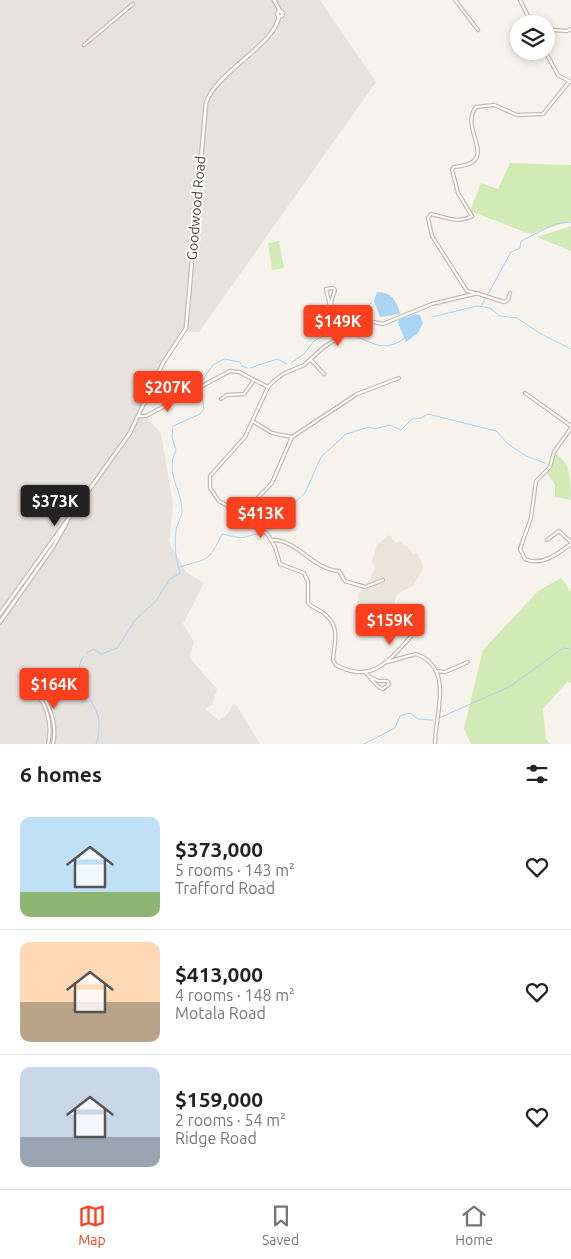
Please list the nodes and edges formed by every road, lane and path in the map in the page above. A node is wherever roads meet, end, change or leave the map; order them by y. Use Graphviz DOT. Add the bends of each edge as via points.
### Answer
graph roads {
  1 [pos="274,0"];
  2 [pos="454,0"];
  3 [pos="520,0"];
  4 [pos="133,4"];
  5 [pos="528,15"];
  6 [pos="571,29"];
  7 [pos="478,30"];
  8 [pos="555,30"];
  9 [pos="84,45"];
  10 [pos="550,60"];
  11 [pos="570,82"];
  12 [pos="478,293"];
  13 [pos="510,293"];
  14 [pos="332,308"];
  15 [pos="360,326"];
  16 [pos="311,360"];
  17 [pos="324,374"];
  18 [pos="399,378"];
  19 [pos="254,380"];
  20 [pos="268,387"];
  21 [pos="151,390"];
  22 [pos="525,394"];
  23 [pos="221,399"];
  24 [pos="143,408"];
  25 [pos="139,416"];
  26 [pos="253,421"];
  27 [pos="571,427"];
  28 [pos="292,437"];
  29 [pos="248,508"];
  30 [pos="68,519"];
  31 [pos="272,540"];
  32 [pos="547,540"];
  33 [pos="570,545"];
  34 [pos="384,580"];
  35 [pos="0,614"];
  36 [pos="0,622"];
  37 [pos="419,628"];
  38 [pos="387,662"];
  39 [pos="468,662"];
  40 [pos="436,671"];
  41 [pos="365,673"];
  42 [pos="370,677"];
  43 [pos="32,683"];
  44 [pos="30,686"];
  45 [pos="50,710"];
  46 [pos="46,712"];
  47 [pos="50,732"];
  48 [pos="55,732"];
  49 [pos="434,743"];
  50 [pos="48,744"];
  51 [pos="53,744"];
  1 -- 21 [label="street, Goodwood Road" via="280,11 274,29 207,98 188,324 163,362"];
  2 -- 7 [label="street"];
  3 -- 5 [label="street"];
  4 -- 9 [label="street"];
  6 -- 8 [label="street"];
  10 -- 11 [label="street" via="558,75"];
  11 -- 12 [label="street" via="542,114 517,115 496,105 478,106 473,112 472,124 479,150 476,159 452,168 458,193 472,217 448,220 431,214 428,219 432,236 462,284 468,291"];
  12 -- 13 [label="street" via="504,302"];
  12 -- 15 [label="street" via="432,304 383,324 374,322"];
  14 -- 14 [label="street" via="335,290 330,288 326,289 327,300"];
  14 -- 15 [label="street" via="357,318"];
  15 -- 16 [label="street" via="331,342"];
  16 -- 17 [label="street"];
  16 -- 20 [label="street" via="280,376"];
  18 -- 28 [label="street" via="357,394"];
  19 -- 20 [label="street"];
  19 -- 23 [label="street" via="244,394 227,395"];
  19 -- 25 [label="street" via="230,371 146,416"];
  20 -- 26 [label="street"];
  21 -- 24 [label="street, Goodwood Road"];
  21 -- 24 [label="street" via="142,389"];
  22 -- 27 [label="street"];
  24 -- 25 [label="street, Goodwood Road"];
  25 -- 30 [label="street, Goodwood Road"];
  26 -- 28 [label="street" via="272,433"];
  26 -- 31 [label="street" via="245,437 213,471 210,483 220,502 254,520"];
  27 -- 33 [label="street" via="554,452 550,468 536,481 531,518 520,549 526,559 537,562"];
  28 -- 29 [label="street" via="272,483"];
  30 -- 35 [label="street"];
  30 -- 36 [label="street" via="53,547"];
  31 -- 34 [label="street" via="284,541 328,570 339,571 348,582 366,587"];
  31 -- 41 [label="street" via="279,563 304,573 308,582 308,603 324,614 334,628 337,640 335,664"];
  32 -- 33 [label="street" via="559,531"];
  37 -- 38 [label="street"];
  38 -- 40 [label="street" via="416,654"];
  38 -- 41 [label="street"];
  39 -- 40 [label="street" via="443,673"];
  40 -- 49 [label="street" via="442,688"];
  41 -- 42 [label="street"];
  42 -- 42 [label="street" via="382,689 389,684 387,681"];
  43 -- 45 [label="street" via="43,693"];
  44 -- 46 [label="street" via="40,696"];
  45 -- 46 [label="street"];
  45 -- 48 [label="street"];
  46 -- 47 [label="street"];
  47 -- 48 [label="street"];
  47 -- 50 [label="street"];
  48 -- 51 [label="street"];
}
